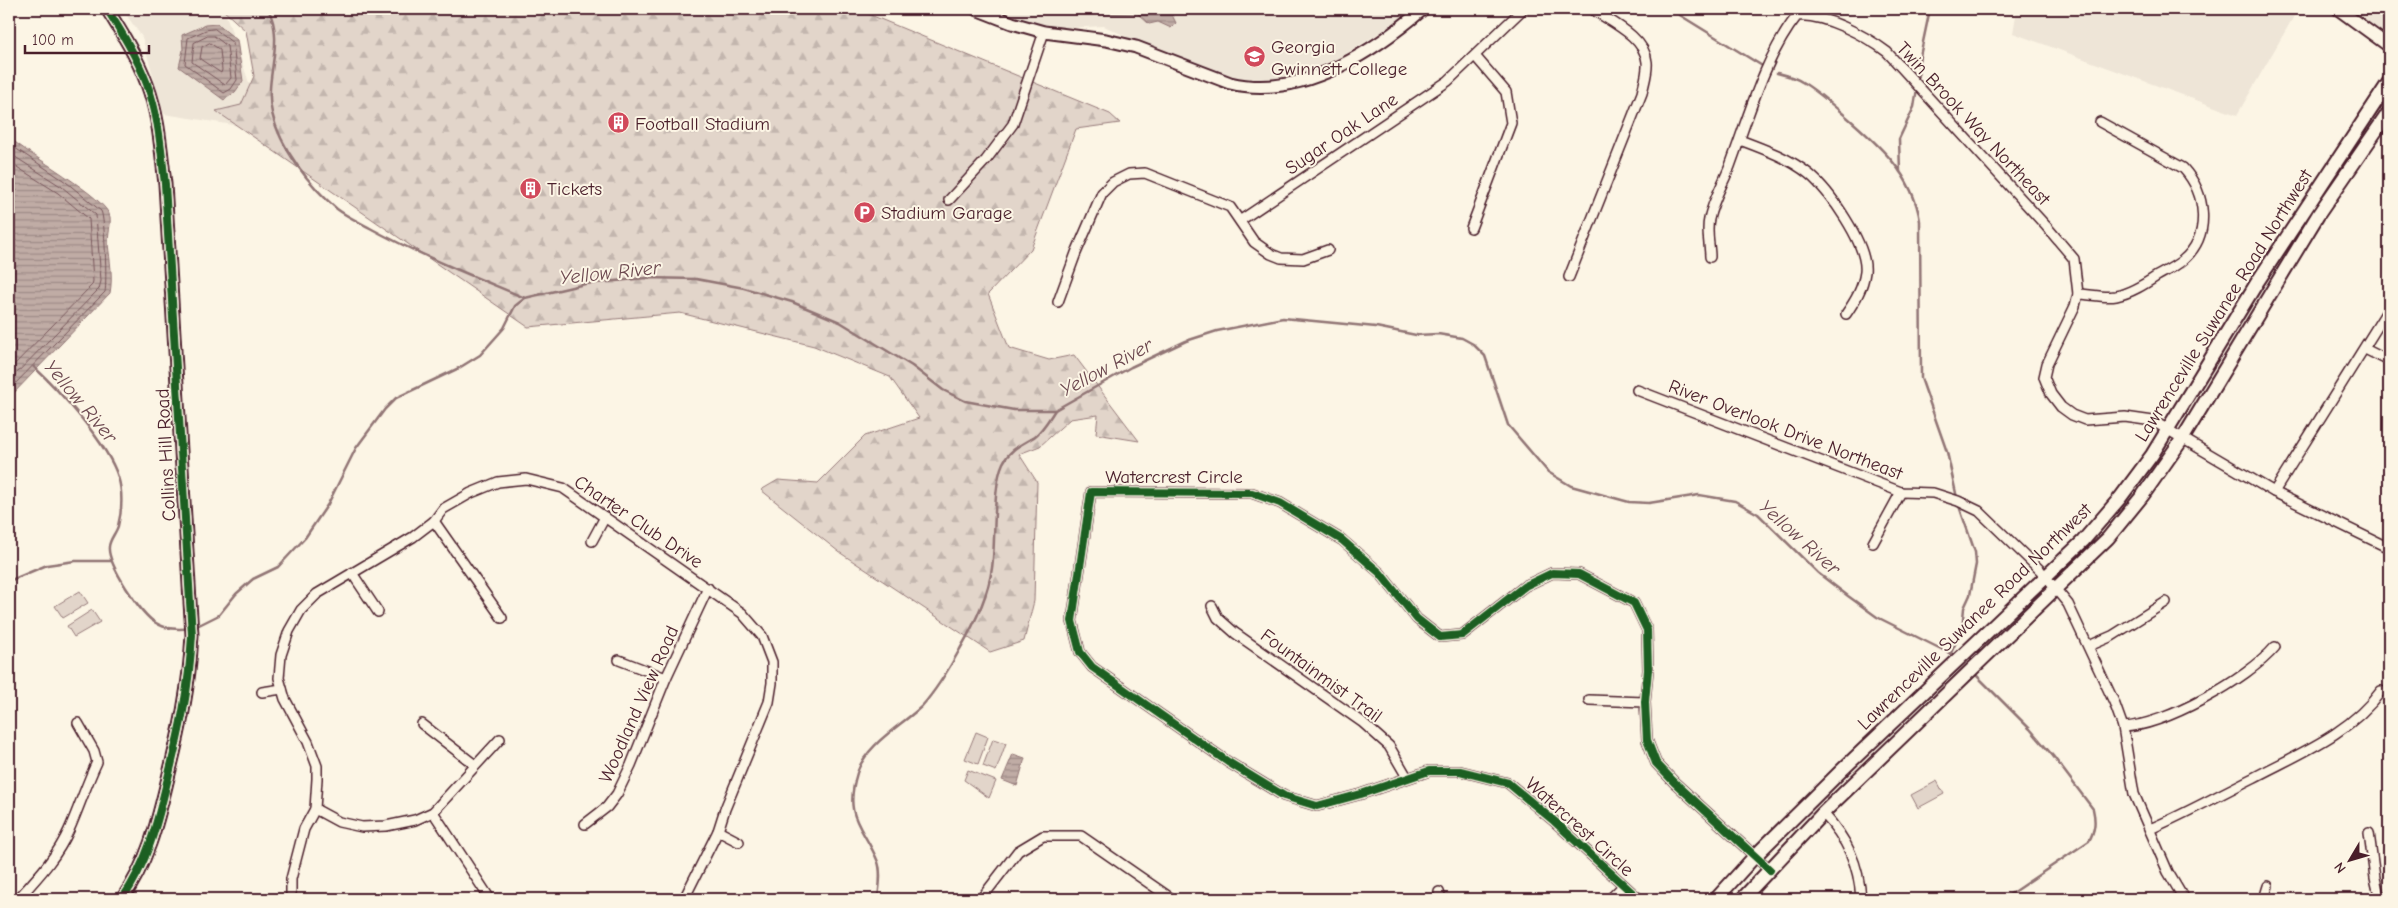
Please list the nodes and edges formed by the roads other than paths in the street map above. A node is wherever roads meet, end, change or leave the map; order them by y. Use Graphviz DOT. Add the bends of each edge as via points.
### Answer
graph roads {
  1 [pos="107,9"];
  2 [pos="976,9"];
  3 [pos="1423,9"];
  4 [pos="1523,9"];
  5 [pos="1592,9"];
  6 [pos="2338,9"];
  7 [pos="1044,32"];
  8 [pos="2389,46"];
  9 [pos="1475,56"];
  10 [pos="2389,82"];
  11 [pos="2389,112"];
  12 [pos="2100,122"];
  13 [pos="1740,140"];
  14 [pos="949,200"];
  15 [pos="1241,220"];
  16 [pos="1471,228"];
  17 [pos="1328,250"];
  18 [pos="1710,257"];
  19 [pos="1569,277"];
  20 [pos="2078,294"];
  21 [pos="1058,302"];
  22 [pos="2389,308"];
  23 [pos="1846,314"];
  24 [pos="2365,349"];
  25 [pos="2389,362"];
  26 [pos="1637,390"];
  27 [pos="2168,429"];
  28 [pos="2183,438"];
  29 [pos="1901,492"];
  30 [pos="2274,492"];
  31 [pos="605,517"];
  32 [pos="434,521"];
  33 [pos="592,541"];
  34 [pos="1873,543"];
  35 [pos="2389,548"];
  36 [pos="352,573"];
  37 [pos="2045,575"];
  38 [pos="708,588"];
  39 [pos="2056,588"];
  40 [pos="2166,602"];
  41 [pos="1212,606"];
  42 [pos="378,612"];
  43 [pos="502,618"];
  44 [pos="2089,646"];
  45 [pos="2275,647"];
  46 [pos="618,660"];
  47 [pos="666,678"];
  48 [pos="282,689"];
  49 [pos="2381,691"];
  50 [pos="262,692"];
  51 [pos="1589,700"];
  52 [pos="1645,702"];
  53 [pos="78,723"];
  54 [pos="422,724"];
  55 [pos="2123,727"];
  56 [pos="500,739"];
  57 [pos="476,765"];
  58 [pos="1407,777"];
  59 [pos="315,809"];
  60 [pos="434,812"];
  61 [pos="1823,813"];
  62 [pos="585,824"];
  63 [pos="2150,829"];
  64 [pos="718,832"];
  65 [pos="2369,833"];
  66 [pos="739,842"];
  67 [pos="1754,856"];
  68 [pos="1770,870"];
  69 [pos="1623,886"];
  70 [pos="2268,886"];
  71 [pos="18,899"];
  72 [pos="122,899"];
  73 [pos="291,899"];
  74 [pos="490,899"];
  75 [pos="684,899"];
  76 [pos="981,899"];
  77 [pos="1172,899"];
  78 [pos="1610,899"];
  79 [pos="1639,899"];
  80 [pos="1716,899"];
  81 [pos="1742,899"];
  82 [pos="1861,899"];
  83 [pos="2184,899"];
  84 [pos="2264,899"];
  85 [pos="2380,899"];
  1 -- 72 [label="street, Collins Hill Road" via="137,60 157,120 165,184 192,636 190,680 183,720 156,829 140,871"];
  2 -- 7 [label="street"];
  3 -- 7 [label="street" via="1360,56 1308,78 1272,86 1230,83 1136,47"];
  4 -- 9 [label="street, Sugar Oak Lane"];
  5 -- 19 [label="street" via="1641,46 1647,69 1642,93"];
  6 -- 8 [label="street"];
  7 -- 14 [label="street" via="1013,124 986,160"];
  9 -- 15 [label="street, Sugar Oak Lane" via="1448,81"];
  9 -- 16 [label="street" via="1506,92 1511,123"];
  10 -- 27 [label="main road, Lawrenceville Suwanee Road Northwest" via="2258,281"];
  11 -- 28 [label="main road, Lawrenceville Suwanee Road Northwest" via="2318,215"];
  12 -- 20 [label="street" via="2183,168 2201,197 2202,221 2196,243 2184,260 2152,280 2114,296"];
  13 -- 18 [label="street, Twin Brook Way Northeast" via="1708,221"];
  13 -- 20 [label="street, Twin Brook Way Northeast" via="1752,103 1786,30 1797,16 1808,14 1848,29 1887,52 2065,248 2074,259"];
  13 -- 23 [label="street" via="1790,162 1808,174 1842,212 1859,244 1865,270 1862,287"];
  15 -- 17 [label="street" via="1254,242 1281,258 1304,259"];
  15 -- 21 [label="street" via="1230,206 1153,176 1137,173 1121,176 1102,193"];
  20 -- 27 [label="street, Twin Brook Way Northeast" via="2047,364 2044,377 2051,394 2061,407 2085,420 2146,419"];
  22 -- 24 [label="street"];
  24 -- 25 [label="street"];
  24 -- 30 [label="street"];
  26 -- 29 [label="street, River Overlook Drive Northeast"];
  27 -- 28 [label="street, Twin Brook Way Northeast"];
  27 -- 37 [label="main road, Lawrenceville Suwanee Road Northwest" via="2120,498 2083,541"];
  28 -- 30 [label="street, Twin Brook Way Northeast"];
  28 -- 39 [label="main road, Lawrenceville Suwanee Road Northwest" via="2108,538"];
  29 -- 34 [label="street"];
  29 -- 37 [label="street, River Overlook Drive Northeast" via="1932,493 1979,511"];
  30 -- 35 [label="street, Twin Brook Way Northeast"];
  31 -- 32 [label="street, Charter Club Drive" via="562,488 526,479 498,482 471,493 443,509"];
  31 -- 33 [label="street"];
  31 -- 38 [label="street, Charter Club Drive"];
  32 -- 36 [label="street, Charter Club Drive"];
  32 -- 43 [label="street"];
  36 -- 42 [label="street"];
  36 -- 48 [label="street, Charter Club Drive" via="317,594 301,610 281,655 279,678"];
  37 -- 39 [label="street, River Overlook Drive Northeast"];
  37 -- 67 [label="main road, Lawrenceville Suwanee Road Northwest"];
  38 -- 47 [label="street, Woodland View Road"];
  38 -- 64 [label="street, Charter Club Drive" via="742,613 762,636 772,662 769,702"];
  39 -- 44 [label="street, River Overlook Drive Northeast" via="2068,604"];
  39 -- 61 [label="main road, Lawrenceville Suwanee Road Northwest"];
  40 -- 44 [label="street" via="2112,636"];
  41 -- 58 [label="street, Fountainmist Trail" via="1218,618 1235,632 1362,722 1389,746"];
  44 -- 55 [label="street, River Overlook Drive Northeast"];
  45 -- 55 [label="street" via="2263,661 2224,687 2169,716"];
  46 -- 47 [label="street"];
  47 -- 62 [label="street, Woodland View Road" via="617,794 607,807"];
  48 -- 50 [label="street"];
  48 -- 59 [label="street, Charter Club Drive" via="317,766"];
  49 -- 63 [label="street" via="2371,706 2318,744"];
  51 -- 52 [label="street"];
  52 -- 58 [label="street, Watercrest Circle" via="1647,630 1634,604 1580,574 1552,574 1526,586 1462,635 1440,636 1417,619 1380,573 1342,540 1280,503 1252,493 1091,492 1072,621 1080,652 1092,667 1228,762 1284,796 1317,806"];
  52 -- 67 [label="street, Watercrest Circle" via="1647,740 1656,763"];
  53 -- 71 [label="street" via="97,762 68,831 45,869"];
  54 -- 57 [label="street"];
  55 -- 63 [label="street, River Overlook Drive Northeast" via="2134,794"];
  56 -- 57 [label="street"];
  57 -- 60 [label="street"];
  58 -- 69 [label="street, Watercrest Circle" via="1429,770 1460,771 1508,783"];
  59 -- 60 [label="street" via="339,822 362,827 408,822"];
  59 -- 73 [label="street, Charter Club Drive" via="304,829 291,879"];
  60 -- 74 [label="street"];
  61 -- 68 [label="main road, Lawrenceville Suwanee Road Northwest"];
  61 -- 82 [label="street" via="1848,846 1860,880"];
  63 -- 83 [label="street, River Overlook Drive Northeast" via="2168,872"];
  64 -- 66 [label="street"];
  64 -- 75 [label="street, Charter Club Drive"];
  65 -- 85 [label="street"];
  67 -- 68 [label="street"];
  67 -- 80 [label="main road, Lawrenceville Suwanee Road Northwest"];
  68 -- 81 [label="main road, Lawrenceville Suwanee Road Northwest"];
  69 -- 78 [label="street"];
  69 -- 79 [label="street, Watercrest Circle"];
  70 -- 84 [label="street"];
  76 -- 77 [label="street" via="1018,851 1043,836 1081,836"];
}
